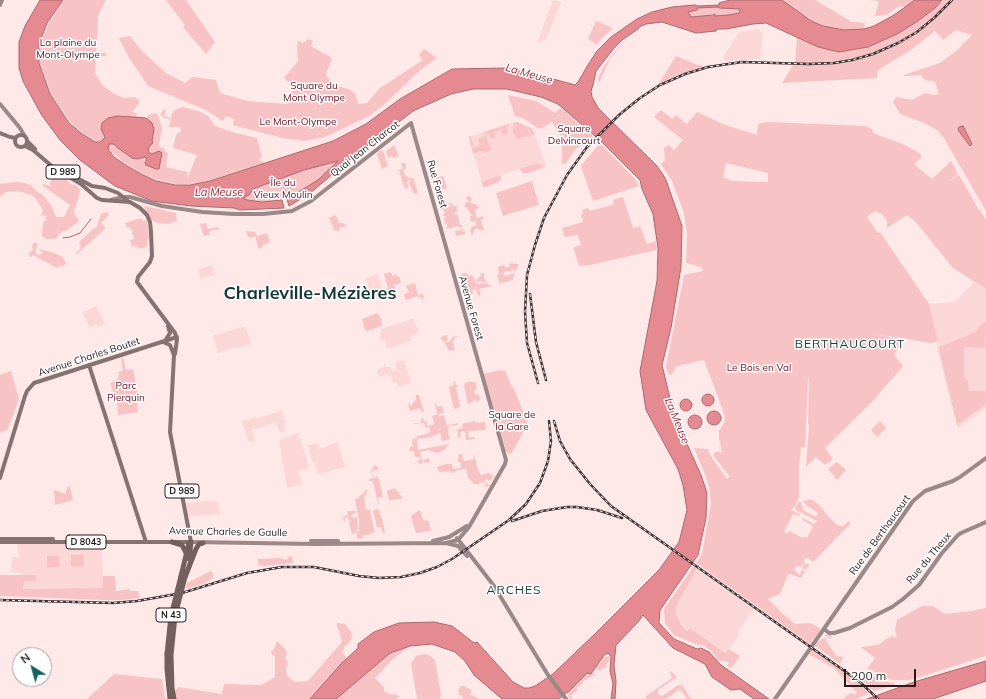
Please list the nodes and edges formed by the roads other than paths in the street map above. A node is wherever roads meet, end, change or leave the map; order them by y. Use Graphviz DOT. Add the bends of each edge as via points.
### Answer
graph roads {
  1 [pos="2,0"];
  2 [pos="0,5"];
  3 [pos="0,104"];
  4 [pos="411,123"];
  5 [pos="0,133"];
  6 [pos="18,138"];
  7 [pos="28,142"];
  8 [pos="25,146"];
  9 [pos="118,193"];
  10 [pos="123,197"];
  11 [pos="108,201"];
  12 [pos="144,201"];
  13 [pos="128,202"];
  14 [pos="447,250"];
  15 [pos="164,318"];
  16 [pos="176,337"];
  17 [pos="164,341"];
  18 [pos="174,357"];
  19 [pos="89,365"];
  20 [pos="986,458"];
  21 [pos="0,478"];
  22 [pos="472,521"];
  23 [pos="986,522"];
  24 [pos="455,537"];
  25 [pos="0,538"];
  26 [pos="18,540"];
  27 [pos="146,541"];
  28 [pos="190,541"];
  29 [pos="0,542"];
  30 [pos="172,542"];
  31 [pos="444,542"];
  32 [pos="203,543"];
  33 [pos="186,554"];
  34 [pos="466,556"];
  35 [pos="183,577"];
  36 [pos="824,630"];
  37 [pos="169,654"];
  38 [pos="547,675"];
  39 [pos="564,698"];
  40 [pos="170,699"];
  41 [pos="174,699"];
  42 [pos="775,699"];
  1 -- 2 [label="main road"];
  3 -- 6 [label="main road" via="16,124 20,132"];
  4 -- 12 [label="main road, Quai Jean Charcot / D 989" via="311,200 288,212 202,212"];
  4 -- 14 [label="main road, Rue Forest / D 989"];
  5 -- 6 [label="main road"];
  6 -- 7 [label="main road" via="27,138"];
  6 -- 8 [label="main road" via="18,146"];
  7 -- 8 [label="main road"];
  7 -- 9 [label="main road, D 989" via="55,166 88,184"];
  8 -- 11 [label="main road, D 989" via="100,199"];
  9 -- 10 [label="main road"];
  9 -- 12 [label="main road, D 989"];
  10 -- 11 [label="main road, D 989"];
  10 -- 12 [label="main road, D 989"];
  10 -- 13 [label="main road"];
  11 -- 13 [label="main road"];
  13 -- 15 [label="main road" via="140,208 150,222 152,256 137,282"];
  14 -- 22 [label="main road, Avenue Forest / D 989" via="506,459"];
  15 -- 16 [label="main road"];
  15 -- 17 [label="main road" via="170,330"];
  16 -- 17 [label="main road, Avenue Charles Boutet"];
  16 -- 18 [label="main road"];
  17 -- 18 [label="main road" via="171,346"];
  17 -- 19 [label="main road, Avenue Charles Boutet"];
  18 -- 28 [label="main road, D 989" via="170,432"];
  19 -- 21 [label="main road, Avenue Charles Boutet" via="39,381 30,387"];
  19 -- 27 [label="main road"];
  20 -- 36 [label="main road, Rue de Berthaucourt" via="960,477 925,491 913,501"];
  22 -- 24 [label="main road, D 989"];
  22 -- 24 [label="main road, D 989" via="466,530"];
  23 -- 36 [label="main road, Rue du Theux" via="961,533 919,584 892,608 850,628 834,633"];
  24 -- 28 [label="main road, Avenue Charles de Gaulle" via="431,541"];
  24 -- 31 [label="main road, Avenue Charles de Gaulle / D 989"];
  24 -- 34 [label="main road"];
  24 -- 38 [label="main road" via="494,586"];
  25 -- 26 [label="main road, Avenue Charles de Gaulle / D 8043"];
  26 -- 27 [label="main road, Avenue Charles de Gaulle / D 8043"];
  26 -- 29 [label="main road, Avenue Charles de Gaulle / D 8043"];
  27 -- 28 [label="main road, Avenue Charles de Gaulle / D 8043"];
  27 -- 30 [label="main road, Avenue Charles de Gaulle / D 8043"];
  28 -- 30 [label="main road, Avenue Charles de Gaulle"];
  28 -- 32 [label="main road, Avenue Charles de Gaulle"];
  28 -- 33 [label="highway, N 43"];
  28 -- 35 [label="highway, N 43"];
  30 -- 33 [label="highway" via="182,545"];
  31 -- 32 [label="main road, Avenue Charles de Gaulle"];
  31 -- 34 [label="main road, Avenue Charles de Gaulle" via="458,546"];
  32 -- 35 [label="highway" via="197,546"];
  33 -- 35 [label="highway, N 43"];
  34 -- 38 [label="main road" via="495,592"];
  35 -- 37 [label="highway, N 43, bridge" via="171,616"];
  36 -- 42 [label="main road, Rue de Berthaucourt"];
  37 -- 40 [label="highway, N 43" via="167,669"];
  37 -- 41 [label="highway, N 43"];
  38 -- 39 [label="main road"];
}
